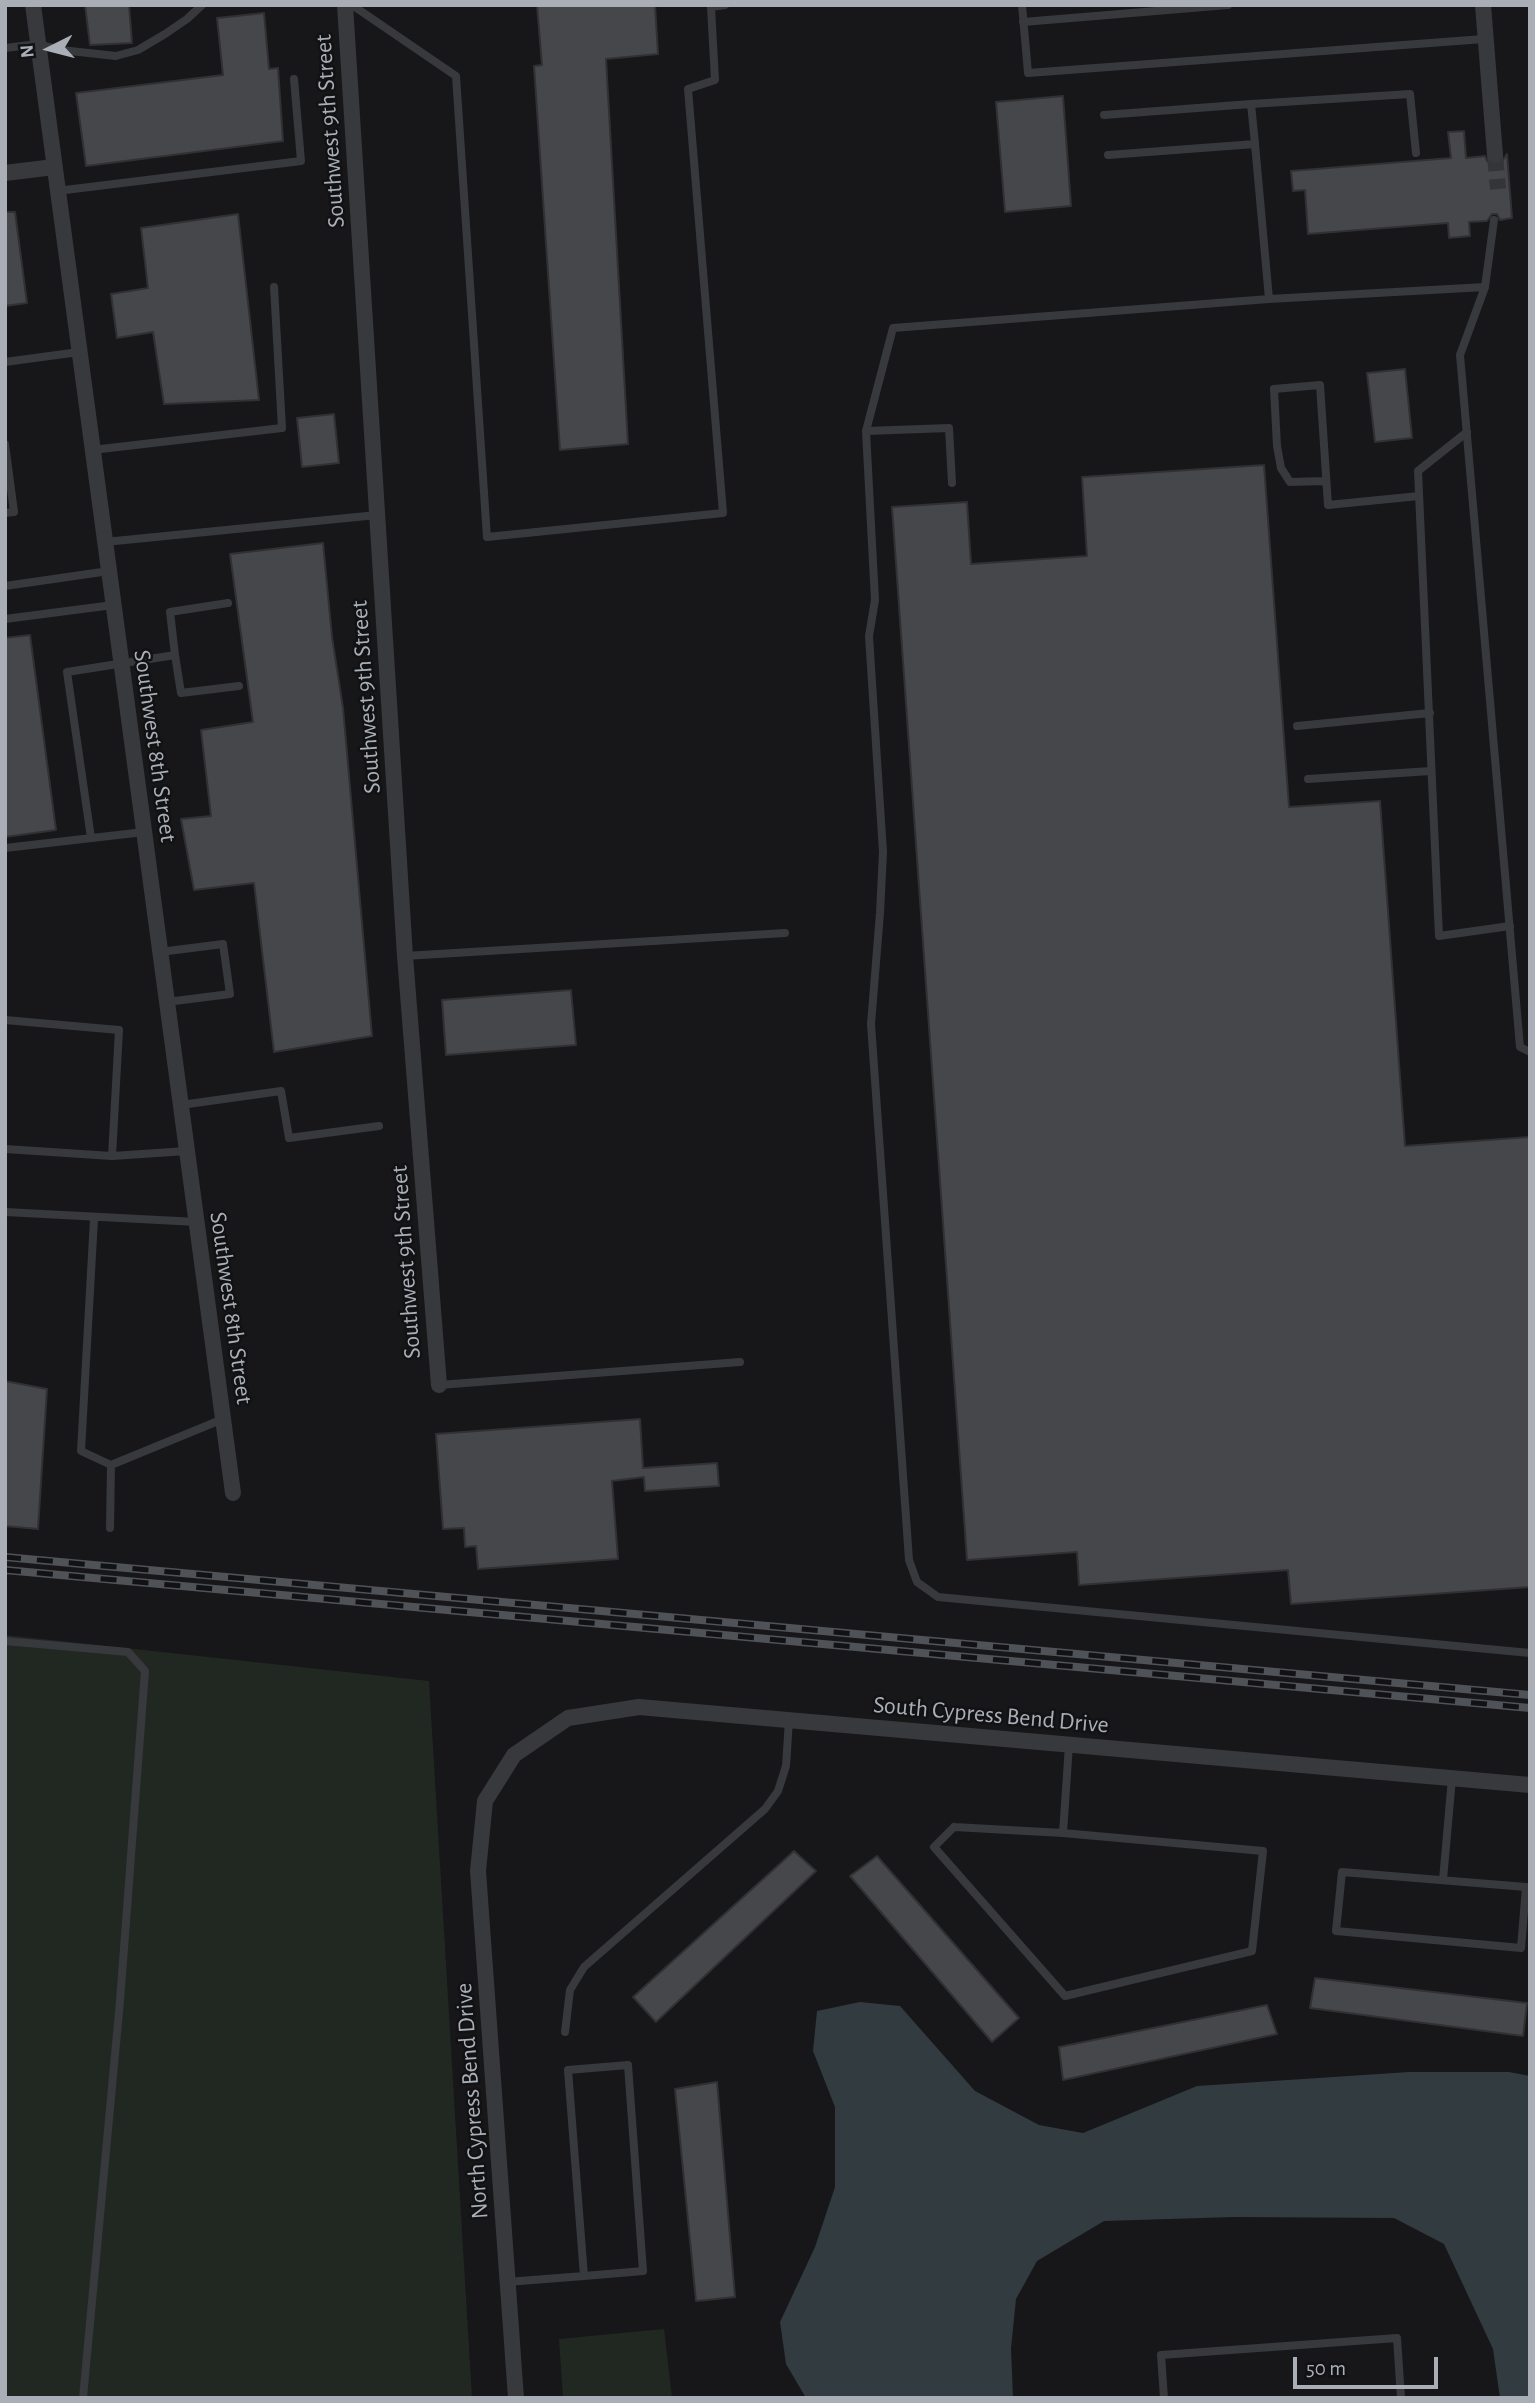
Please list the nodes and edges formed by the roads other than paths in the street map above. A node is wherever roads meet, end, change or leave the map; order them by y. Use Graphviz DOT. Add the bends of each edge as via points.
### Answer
graph roads {
  1 [pos="33,5"];
  2 [pos="202,5"];
  3 [pos="345,5"];
  4 [pos="352,5"];
  5 [pos="725,5"];
  6 [pos="1022,5"];
  7 [pos="1228,5"];
  8 [pos="1483,5"];
  9 [pos="1023,22"];
  10 [pos="1484,39"];
  11 [pos="38,44"];
  12 [pos="5,48"];
  13 [pos="294,79"];
  14 [pos="1251,104"];
  15 [pos="1104,115"];
  16 [pos="1255,144"];
  17 [pos="1416,153"];
  18 [pos="1108,155"];
  19 [pos="1495,155"];
  20 [pos="54,167"];
  21 [pos="5,173"];
  22 [pos="57,191"];
  23 [pos="1494,220"];
  24 [pos="274,287"];
  25 [pos="1485,287"];
  26 [pos="1269,299"];
  27 [pos="79,352"];
  28 [pos="5,362"];
  29 [pos="866,431"];
  30 [pos="1467,432"];
  31 [pos="5,444"];
  32 [pos="92,450"];
  33 [pos="7,475"];
  34 [pos="1325,481"];
  35 [pos="952,483"];
  36 [pos="1419,496"];
  37 [pos="5,513"];
  38 [pos="377,515"];
  39 [pos="104,542"];
  40 [pos="109,571"];
  41 [pos="5,586"];
  42 [pos="228,603"];
  43 [pos="113,605"];
  44 [pos="5,619"];
  45 [pos="175,655"];
  46 [pos="121,664"];
  47 [pos="239,687"];
  48 [pos="1430,713"];
  49 [pos="1297,726"];
  50 [pos="1431,771"];
  51 [pos="1308,779"];
  52 [pos="144,832"];
  53 [pos="91,838"];
  54 [pos="5,848"];
  55 [pos="1510,926"];
  56 [pos="785,933"];
  57 [pos="160,952"];
  58 [pos="405,956"];
  59 [pos="167,1002"];
  60 [pos="5,1020"];
  61 [pos="1530,1052"];
  62 [pos="181,1105"];
  63 [pos="379,1126"];
  64 [pos="5,1149"];
  65 [pos="187,1151"];
  66 [pos="112,1156"];
  67 [pos="5,1212"];
  68 [pos="94,1219"];
  69 [pos="197,1222"];
  70 [pos="740,1362"];
  71 [pos="439,1385"];
  72 [pos="223,1419"];
  73 [pos="111,1465"];
  74 [pos="233,1493"];
  75 [pos="110,1528"];
  76 [pos="5,1642"];
  77 [pos="1530,1653"];
  78 [pos="789,1720"];
  79 [pos="1069,1745"];
  80 [pos="1452,1778"];
  81 [pos="1530,1785"];
  82 [pos="485,1801"];
  83 [pos="1063,1833"];
  84 [pos="1443,1880"];
  85 [pos="565,2032"];
  86 [pos="584,2276"];
  87 [pos="507,2282"];
  88 [pos="83,2398"];
  89 [pos="516,2398"];
  90 [pos="1164,2398"];
  91 [pos="1401,2398"];
  1 -- 11 [label="street, Southwest 8th Street"];
  2 -- 11 [label="lane" via="138,50 116,55"];
  3 -- 38 [label="street, Southwest 9th Street"];
  4 -- 5 [label="lane" via="456,76 486,537 723,513 688,89 715,80 711,7"];
  6 -- 9 [label="lane"];
  7 -- 9 [label="lane"];
  8 -- 10 [label="street"];
  9 -- 10 [label="lane" via="1028,73"];
  10 -- 19 [label="street"];
  11 -- 12 [label="lane"];
  11 -- 20 [label="street, Southwest 8th Street"];
  13 -- 22 [label="lane" via="301,161"];
  14 -- 15 [label="lane"];
  14 -- 16 [label="lane"];
  14 -- 17 [label="lane" via="1410,94"];
  16 -- 18 [label="lane"];
  16 -- 26 [label="lane"];
  20 -- 21 [label="street"];
  20 -- 22 [label="street, Southwest 8th Street"];
  22 -- 27 [label="street, Southwest 8th Street"];
  23 -- 25 [label="lane"];
  24 -- 32 [label="lane" via="282,428"];
  25 -- 26 [label="lane"];
  25 -- 30 [label="lane" via="1460,355"];
  26 -- 29 [label="lane" via="893,328"];
  27 -- 28 [label="lane"];
  27 -- 32 [label="street, Southwest 8th Street"];
  29 -- 35 [label="lane" via="949,428"];
  29 -- 77 [label="lane" via="875,600 869,636 883,852 871,1024 909,1559 917,1582 938,1597"];
  30 -- 36 [label="lane" via="1418,471"];
  30 -- 55 [label="lane"];
  31 -- 33 [label="lane"];
  32 -- 39 [label="street, Southwest 8th Street"];
  33 -- 37 [label="lane" via="14,512"];
  34 -- 34 [label="lane" via="1290,482 1281,468 1273,389 1320,386"];
  34 -- 36 [label="lane" via="1328,505"];
  36 -- 48 [label="lane"];
  38 -- 39 [label="lane"];
  38 -- 58 [label="street, Southwest 9th Street"];
  39 -- 40 [label="street, Southwest 8th Street"];
  40 -- 41 [label="lane"];
  40 -- 43 [label="street, Southwest 8th Street"];
  42 -- 45 [label="lane" via="170,612"];
  43 -- 44 [label="lane"];
  43 -- 46 [label="street, Southwest 8th Street"];
  45 -- 46 [label="lane"];
  45 -- 47 [label="lane" via="181,693"];
  46 -- 52 [label="street, Southwest 8th Street"];
  46 -- 53 [label="lane" via="67,672"];
  48 -- 49 [label="lane"];
  48 -- 50 [label="lane"];
  50 -- 51 [label="lane"];
  50 -- 55 [label="lane" via="1439,936"];
  52 -- 53 [label="lane"];
  52 -- 57 [label="street, Southwest 8th Street"];
  53 -- 54 [label="lane"];
  55 -- 61 [label="lane" via="1520,1047"];
  56 -- 58 [label="lane"];
  57 -- 59 [label="street, Southwest 8th Street"];
  57 -- 59 [label="lane" via="223,944 229,993"];
  58 -- 71 [label="street, Southwest 9th Street"];
  59 -- 62 [label="street, Southwest 8th Street"];
  60 -- 66 [label="lane" via="119,1030"];
  62 -- 63 [label="lane" via="281,1091 289,1138"];
  62 -- 65 [label="street, Southwest 8th Street"];
  64 -- 66 [label="lane"];
  65 -- 66 [label="lane"];
  65 -- 69 [label="street, Southwest 8th Street"];
  67 -- 68 [label="lane"];
  68 -- 69 [label="lane"];
  68 -- 73 [label="lane" via="81,1451"];
  69 -- 72 [label="street, Southwest 8th Street"];
  70 -- 71 [label="lane"];
  72 -- 73 [label="lane"];
  72 -- 74 [label="street, Southwest 8th Street"];
  73 -- 75 [label="lane"];
  76 -- 88 [label="lane" via="128,1653 145,1671"];
  78 -- 79 [label="street, South Cypress Bend Drive"];
  78 -- 82 [label="street, South Cypress Bend Drive" via="639,1707 568,1718 514,1755"];
  78 -- 85 [label="lane" via="779,1791 765,1810 584,1967 570,1990"];
  79 -- 80 [label="street, South Cypress Bend Drive"];
  79 -- 83 [label="lane"];
  80 -- 81 [label="street, South Cypress Bend Drive"];
  80 -- 84 [label="lane"];
  82 -- 87 [label="street, North Cypress Bend Drive" via="478,1871"];
  83 -- 83 [label="lane" via="1263,1851 1252,1951 1065,1996 934,1847 954,1827"];
  84 -- 84 [label="lane" via="1526,1887 1521,1948 1336,1931 1342,1872"];
  86 -- 86 [label="lane" via="643,2271 628,2065 568,2070"];
  86 -- 87 [label="lane"];
  87 -- 89 [label="street, North Cypress Bend Drive"];
  90 -- 91 [label="lane" via="1161,2354 1397,2339"];
}
